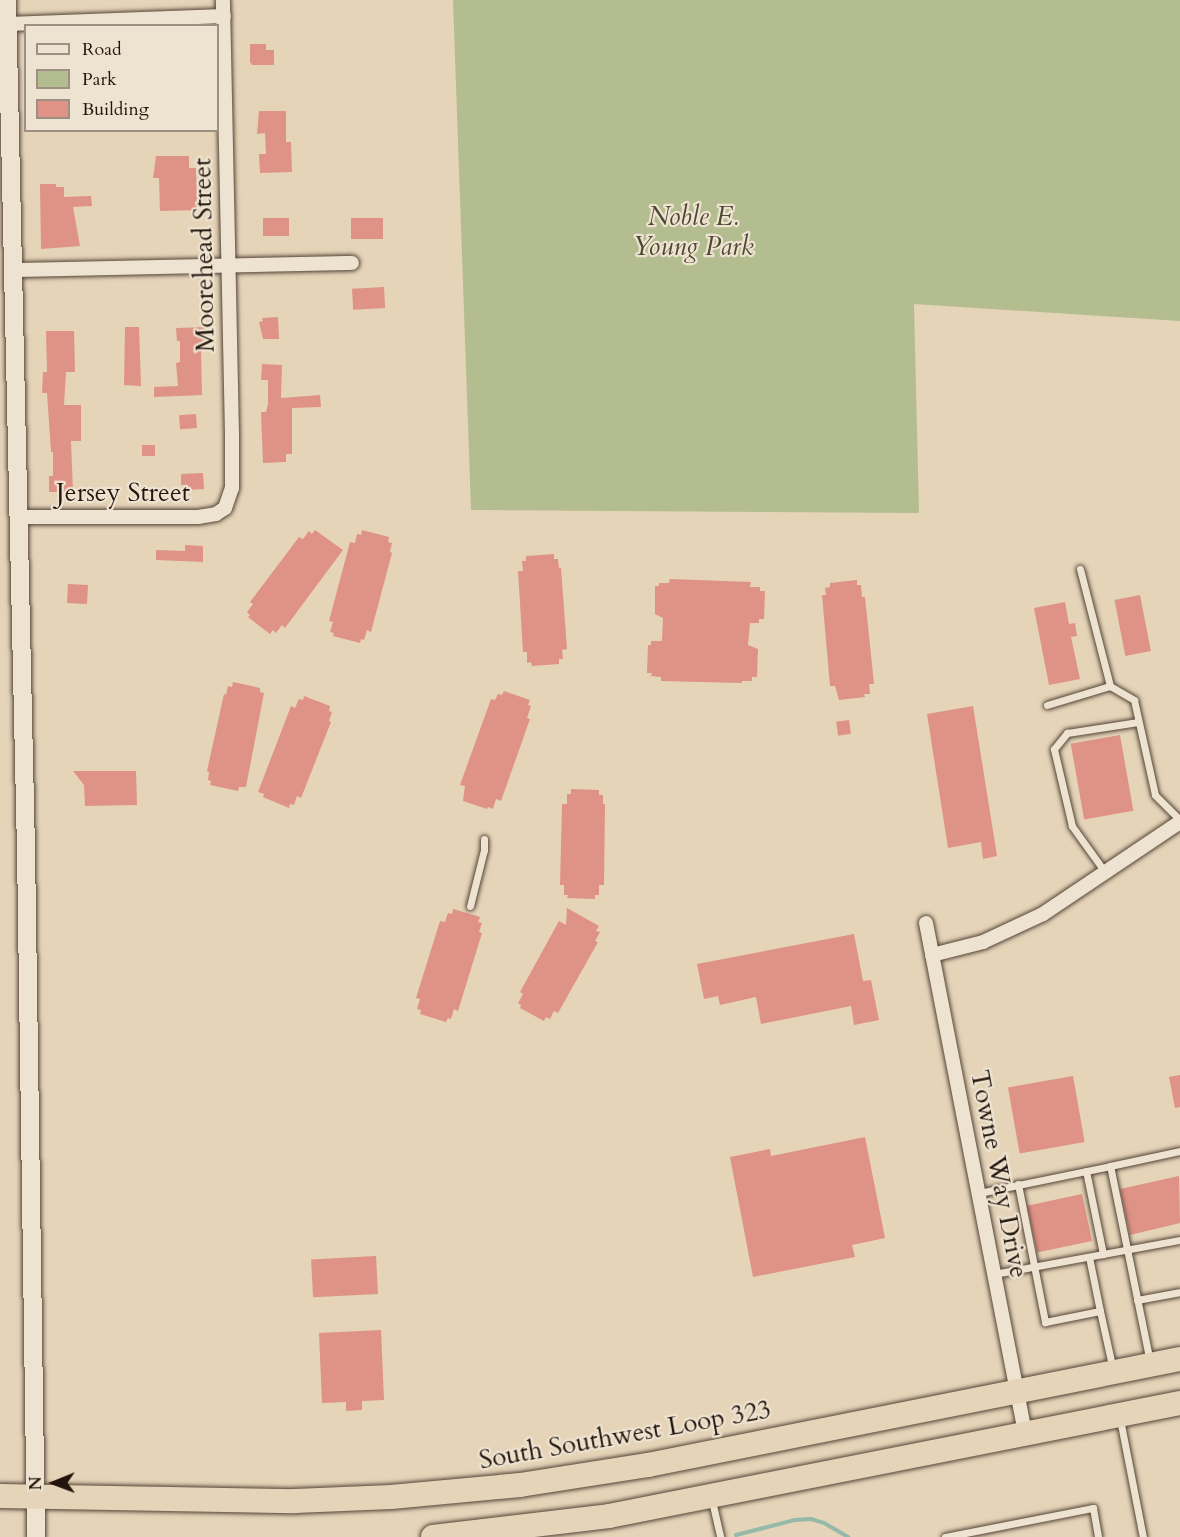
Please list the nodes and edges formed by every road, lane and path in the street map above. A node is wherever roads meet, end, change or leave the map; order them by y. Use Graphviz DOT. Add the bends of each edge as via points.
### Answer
graph roads {
  1 [pos="7,0"];
  2 [pos="223,0"];
  3 [pos="224,16"];
  4 [pos="8,24"];
  5 [pos="5,84"];
  6 [pos="352,263"];
  7 [pos="228,265"];
  8 [pos="13,270"];
  9 [pos="7,352"];
  10 [pos="225,508"];
  11 [pos="19,517"];
  12 [pos="1080,569"];
  13 [pos="1110,686"];
  14 [pos="1047,705"];
  15 [pos="1138,722"];
  16 [pos="1180,821"];
  17 [pos="484,839"];
  18 [pos="1105,872"];
  19 [pos="470,906"];
  20 [pos="926,923"];
  21 [pos="932,955"];
  22 [pos="1180,1151"];
  23 [pos="1110,1166"];
  24 [pos="1086,1171"];
  25 [pos="1018,1184"];
  26 [pos="978,1192"];
  27 [pos="1180,1240"];
  28 [pos="1127,1250"];
  29 [pos="1103,1254"];
  30 [pos="1089,1257"];
  31 [pos="1034,1266"];
  32 [pos="994,1274"];
  33 [pos="1180,1292"];
  34 [pos="1137,1300"];
  35 [pos="1100,1311"];
  36 [pos="1180,1359"];
  37 [pos="1151,1365"];
  38 [pos="1113,1372"];
  39 [pos="1017,1391"];
  40 [pos="1180,1403"];
  41 [pos="1119,1414"];
  42 [pos="1025,1433"];
  43 [pos="0,1496"];
  44 [pos="711,1496"];
  45 [pos="36,1498"];
  46 [pos="36,1537"];
  47 [pos="434,1537"];
  48 [pos="720,1537"];
  49 [pos="945,1537"];
  50 [pos="1098,1537"];
  51 [pos="1143,1537"];
  1 -- 4 [label="street"];
  2 -- 3 [label="street, Moorehead Street"];
  3 -- 4 [label="street"];
  3 -- 7 [label="street, Moorehead Street"];
  4 -- 5 [label="street"];
  5 -- 8 [label="street"];
  6 -- 7 [label="street"];
  7 -- 8 [label="street"];
  7 -- 10 [label="street, Moorehead Street" via="232,488"];
  8 -- 9 [label="street"];
  9 -- 11 [label="street"];
  10 -- 11 [label="street, Jersey Street" via="198,517"];
  11 -- 45 [label="street"];
  12 -- 13 [label="lane"];
  13 -- 14 [label="lane"];
  13 -- 15 [label="lane" via="1134,700"];
  15 -- 16 [label="lane" via="1155,795"];
  15 -- 18 [label="lane" via="1067,733 1054,749 1072,826"];
  16 -- 18 [label="street"];
  17 -- 19 [label="lane"];
  18 -- 21 [label="street" via="1027,923 983,942"];
  20 -- 21 [label="street, Towne Way Drive"];
  21 -- 26 [label="street, Towne Way Drive"];
  22 -- 23 [label="lane"];
  23 -- 24 [label="lane"];
  23 -- 28 [label="lane"];
  24 -- 25 [label="lane"];
  24 -- 29 [label="lane"];
  25 -- 26 [label="lane"];
  25 -- 31 [label="lane"];
  26 -- 32 [label="street, Towne Way Drive"];
  27 -- 28 [label="lane"];
  28 -- 29 [label="lane"];
  28 -- 34 [label="lane"];
  29 -- 30 [label="lane"];
  30 -- 31 [label="lane"];
  30 -- 35 [label="lane"];
  31 -- 32 [label="lane"];
  31 -- 35 [label="lane" via="1045,1322"];
  32 -- 39 [label="street, Towne Way Drive"];
  33 -- 34 [label="lane"];
  34 -- 37 [label="lane"];
  35 -- 38 [label="lane"];
  36 -- 37 [label="highway, South Southwest Loop 323"];
  37 -- 38 [label="highway, South Southwest Loop 323"];
  38 -- 39 [label="highway, South Southwest Loop 323"];
  39 -- 42 [label="street, Towne Way Drive"];
  39 -- 45 [label="highway, South Southwest Loop 323" via="648,1465 475,1490 295,1501"];
  40 -- 41 [label="highway"];
  41 -- 42 [label="highway"];
  41 -- 51 [label="lane"];
  42 -- 44 [label="highway"];
  43 -- 45 [label="highway, South Southwest Loop 323"];
  44 -- 47 [label="highway" via="563,1523"];
  44 -- 48 [label="lane"];
  45 -- 46 [label="street"];
  49 -- 50 [label="lane" via="1093,1508"];
}
